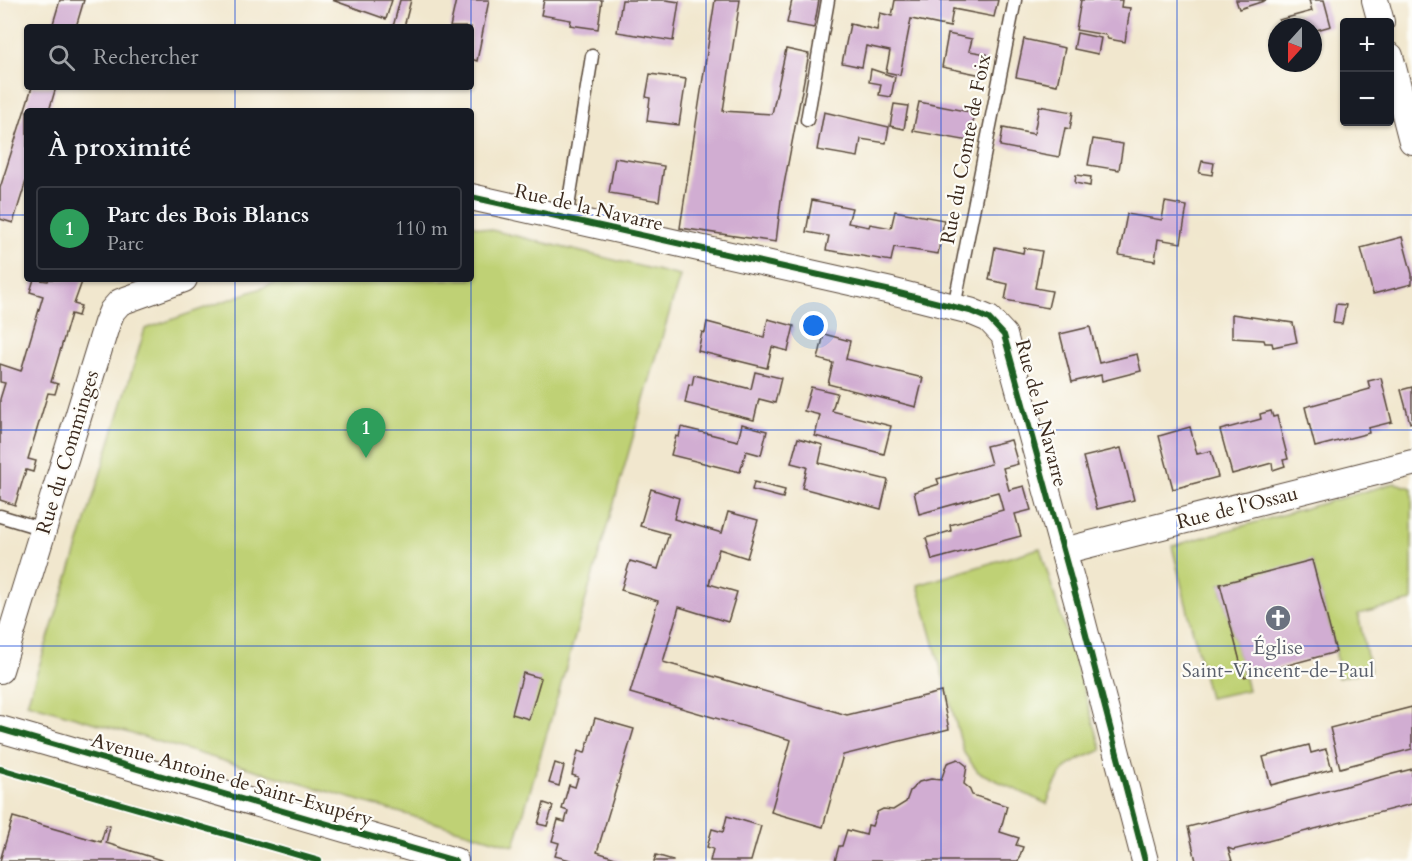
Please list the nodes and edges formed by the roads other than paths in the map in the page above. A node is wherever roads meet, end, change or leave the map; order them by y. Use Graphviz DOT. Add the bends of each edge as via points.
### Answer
graph roads {
  1 [pos="828,0"];
  2 [pos="1015,0"];
  3 [pos="1375,0"];
  4 [pos="1380,18"];
  5 [pos="592,56"];
  6 [pos="1393,72"];
  7 [pos="807,120"];
  8 [pos="1412,141"];
  9 [pos="474,198"];
  10 [pos="566,219"];
  11 [pos="176,282"];
  12 [pos="954,307"];
  13 [pos="1412,462"];
  14 [pos="0,516"];
  15 [pos="43,529"];
  16 [pos="1063,551"];
  17 [pos="0,670"];
  18 [pos="0,729"];
  19 [pos="391,852"];
  20 [pos="455,861"];
  21 [pos="1145,861"];
  1 -- 7 [label="lane"];
  2 -- 12 [label="lane, Rue du Comte de Foix"];
  3 -- 4 [label="street"];
  5 -- 10 [label="lane"];
  6 -- 8 [label="street"];
  9 -- 10 [label="street, Rue de la Navarre"];
  10 -- 12 [label="street, Rue de la Navarre"];
  11 -- 15 [label="street, Rue du Comminges" via="120,302 112,311"];
  12 -- 16 [label="street, Rue de la Navarre" via="989,319 1004,335"];
  13 -- 16 [label="street, Rue de l'Ossau"];
  14 -- 15 [label="lane"];
  15 -- 17 [label="street, Rue du Comminges"];
  16 -- 21 [label="street, Rue de la Navarre"];
  18 -- 19 [label="street, Avenue Antoine de Saint-Exupéry"];
  19 -- 20 [label="street, Avenue Antoine de Saint-Exupéry"];
}
